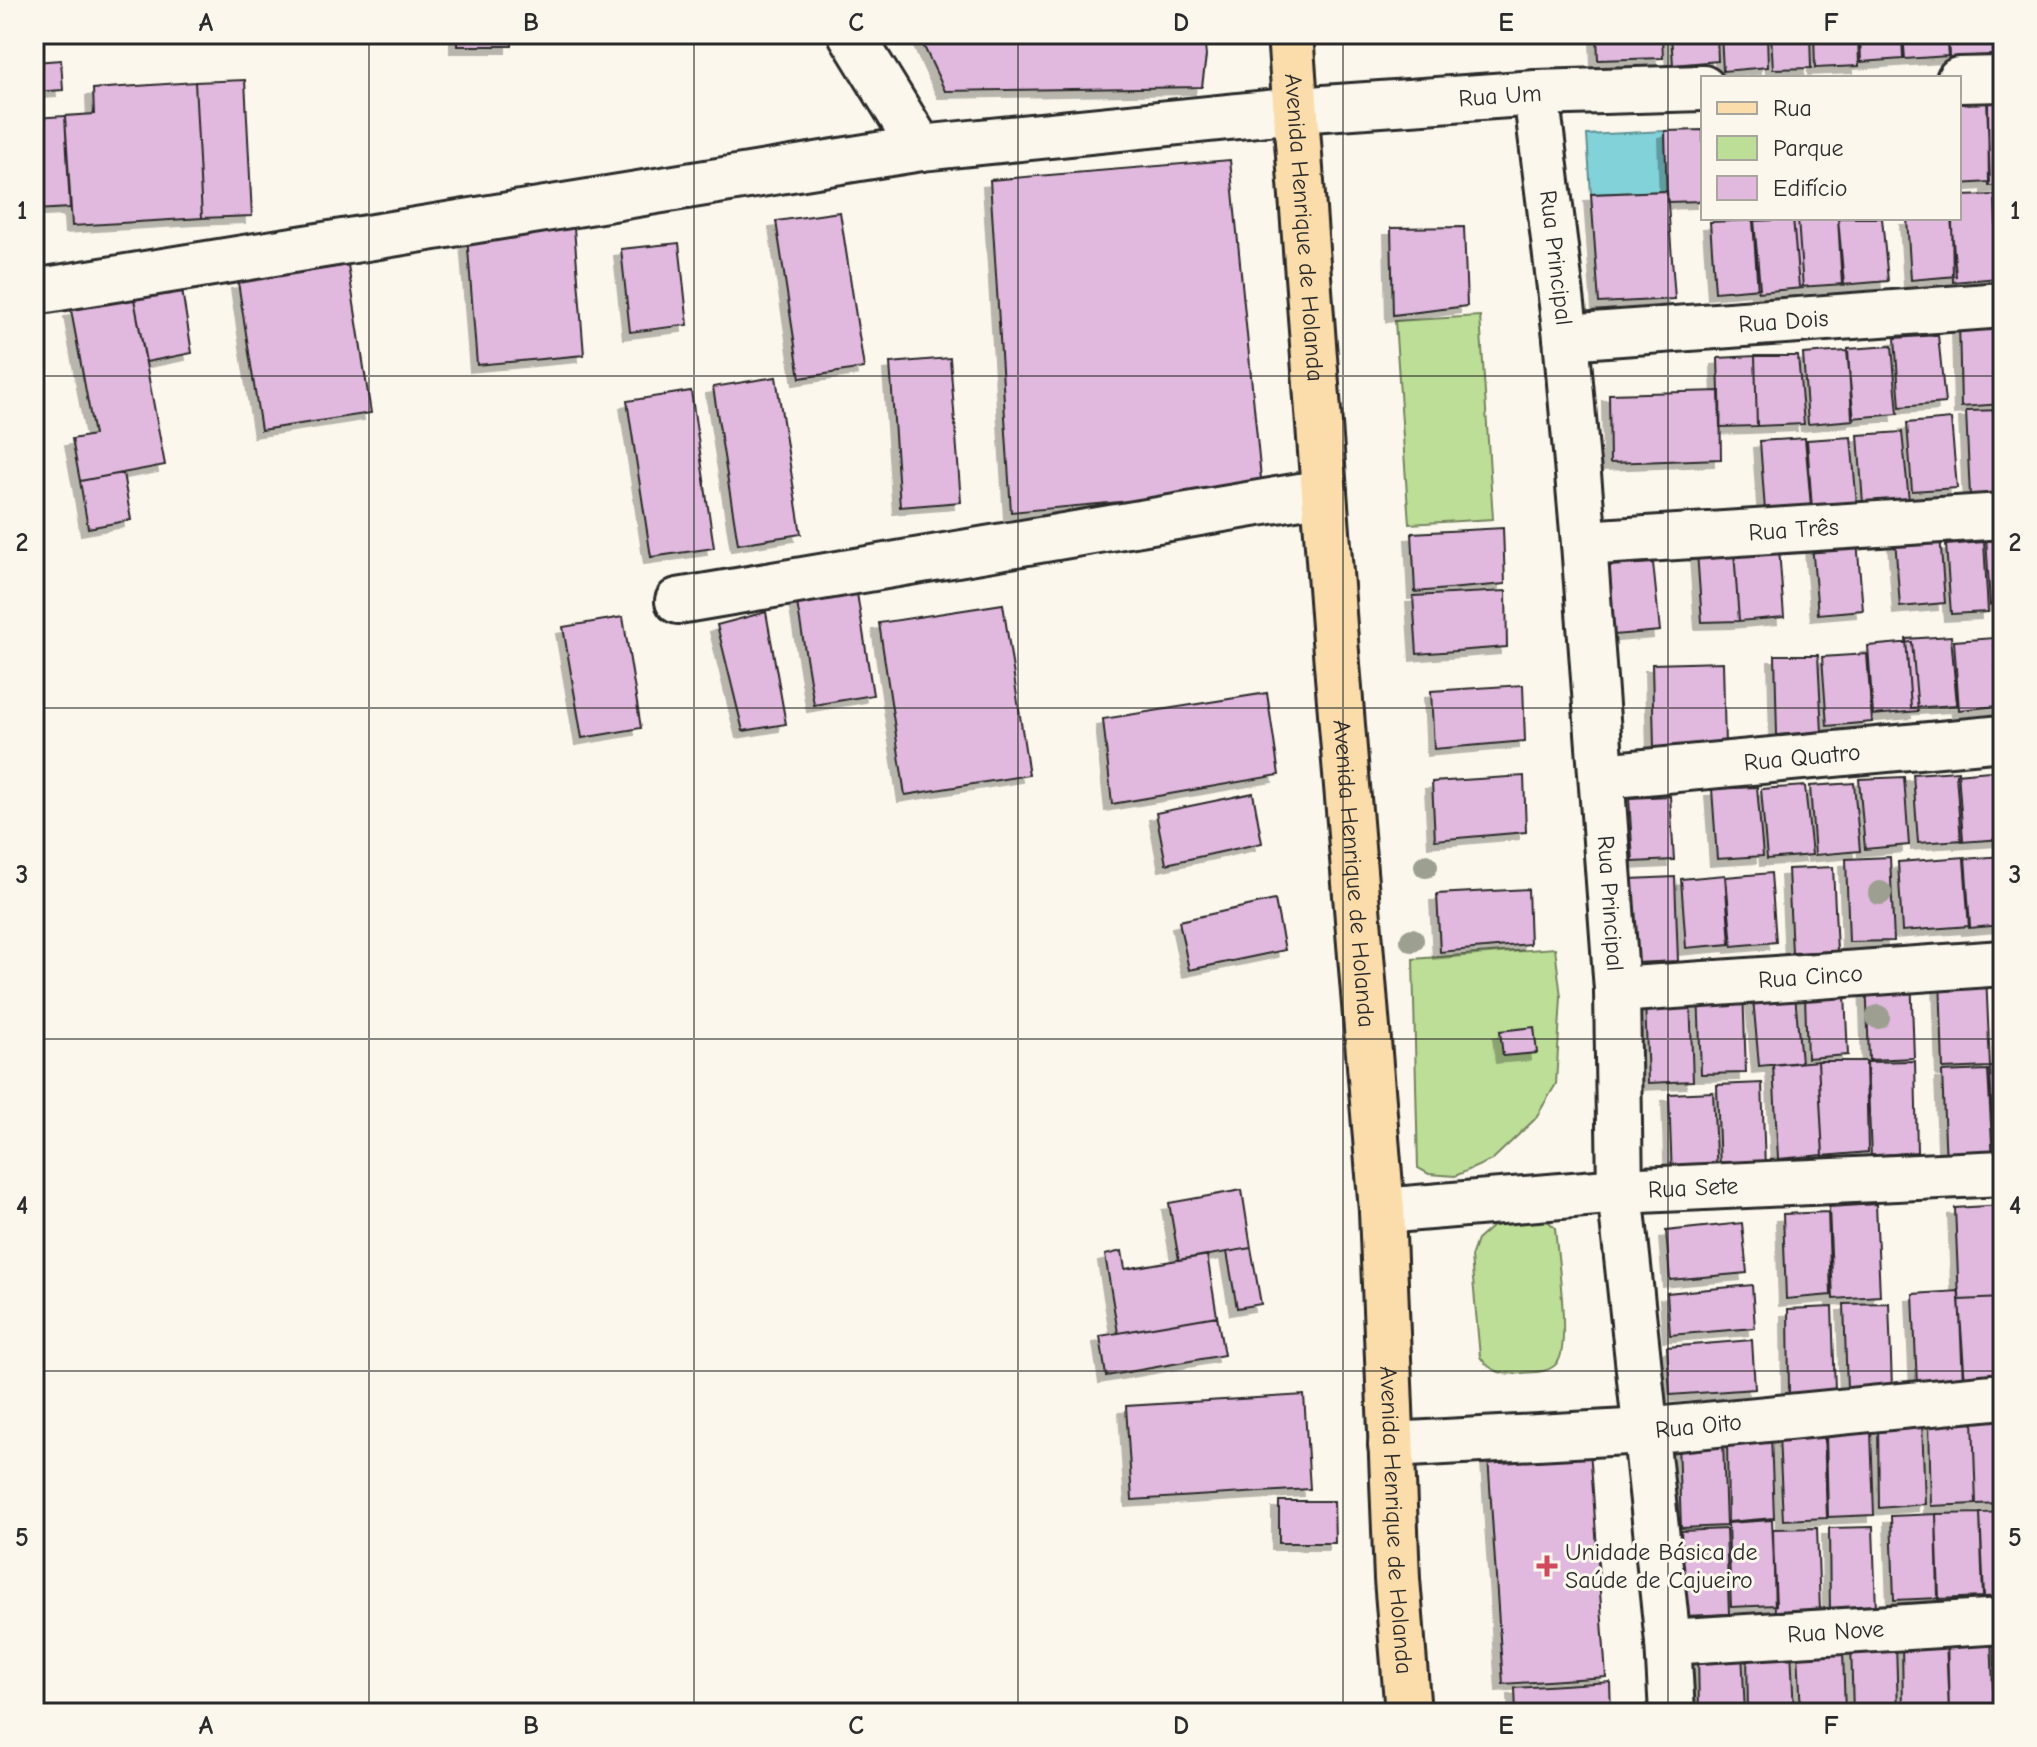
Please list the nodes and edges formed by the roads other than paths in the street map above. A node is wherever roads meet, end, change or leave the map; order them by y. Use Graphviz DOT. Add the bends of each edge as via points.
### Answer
graph roads {
  1 [pos="851,34"];
  2 [pos="1290,34"];
  3 [pos="2003,79"];
  4 [pos="1961,80"];
  5 [pos="1701,88"];
  6 [pos="1536,93"];
  7 [pos="1296,110"];
  8 [pos="921,148"];
  9 [pos="34,292"];
  10 [pos="2003,305"];
  11 [pos="1566,337"];
  12 [pos="1324,492"];
  13 [pos="2003,516"];
  14 [pos="1584,543"];
  15 [pos="678,601"];
  16 [pos="2003,738"];
  17 [pos="1603,776"];
  18 [pos="2003,963"];
  19 [pos="1617,990"];
  20 [pos="2003,1173"];
  21 [pos="1620,1191"];
  22 [pos="1382,1211"];
  23 [pos="2003,1396"];
  24 [pos="1645,1431"];
  25 [pos="1391,1445"];
  26 [pos="2003,1621"];
  27 [pos="1668,1642"];
  28 [pos="1408,1713"];
  29 [pos="1672,1713"];
  1 -- 8 [label="street"];
  2 -- 7 [label="main road, Avenida Henrique de Holanda"];
  3 -- 4 [label="street"];
  5 -- 6 [label="street, Rua Um"];
  6 -- 7 [label="street, Rua Um"];
  6 -- 11 [label="street, Rua Principal"];
  7 -- 8 [label="street, Rua Um"];
  7 -- 12 [label="main road, Avenida Henrique de Holanda"];
  8 -- 9 [label="street, Rua Um"];
  10 -- 11 [label="street, Rua Dois"];
  11 -- 14 [label="street, Rua Principal"];
  12 -- 15 [label="street"];
  12 -- 22 [label="main road, Avenida Henrique de Holanda"];
  13 -- 14 [label="street, Rua Três"];
  14 -- 17 [label="street, Rua Principal"];
  16 -- 17 [label="street, Rua Quatro"];
  17 -- 19 [label="street, Rua Principal"];
  18 -- 19 [label="street, Rua Cinco"];
  19 -- 21 [label="street, Rua Principal"];
  20 -- 21 [label="street, Rua Sete"];
  21 -- 22 [label="street, Rua Sete"];
  21 -- 24 [label="street, Rua Principal"];
  22 -- 25 [label="main road, Avenida Henrique de Holanda"];
  23 -- 24 [label="street, Rua Oito"];
  24 -- 25 [label="street, Rua Oito"];
  24 -- 27 [label="street, Rua Principal"];
  25 -- 28 [label="main road, Avenida Henrique de Holanda"];
  26 -- 27 [label="street, Rua Nove"];
  27 -- 29 [label="street, Rua Principal"];
}
